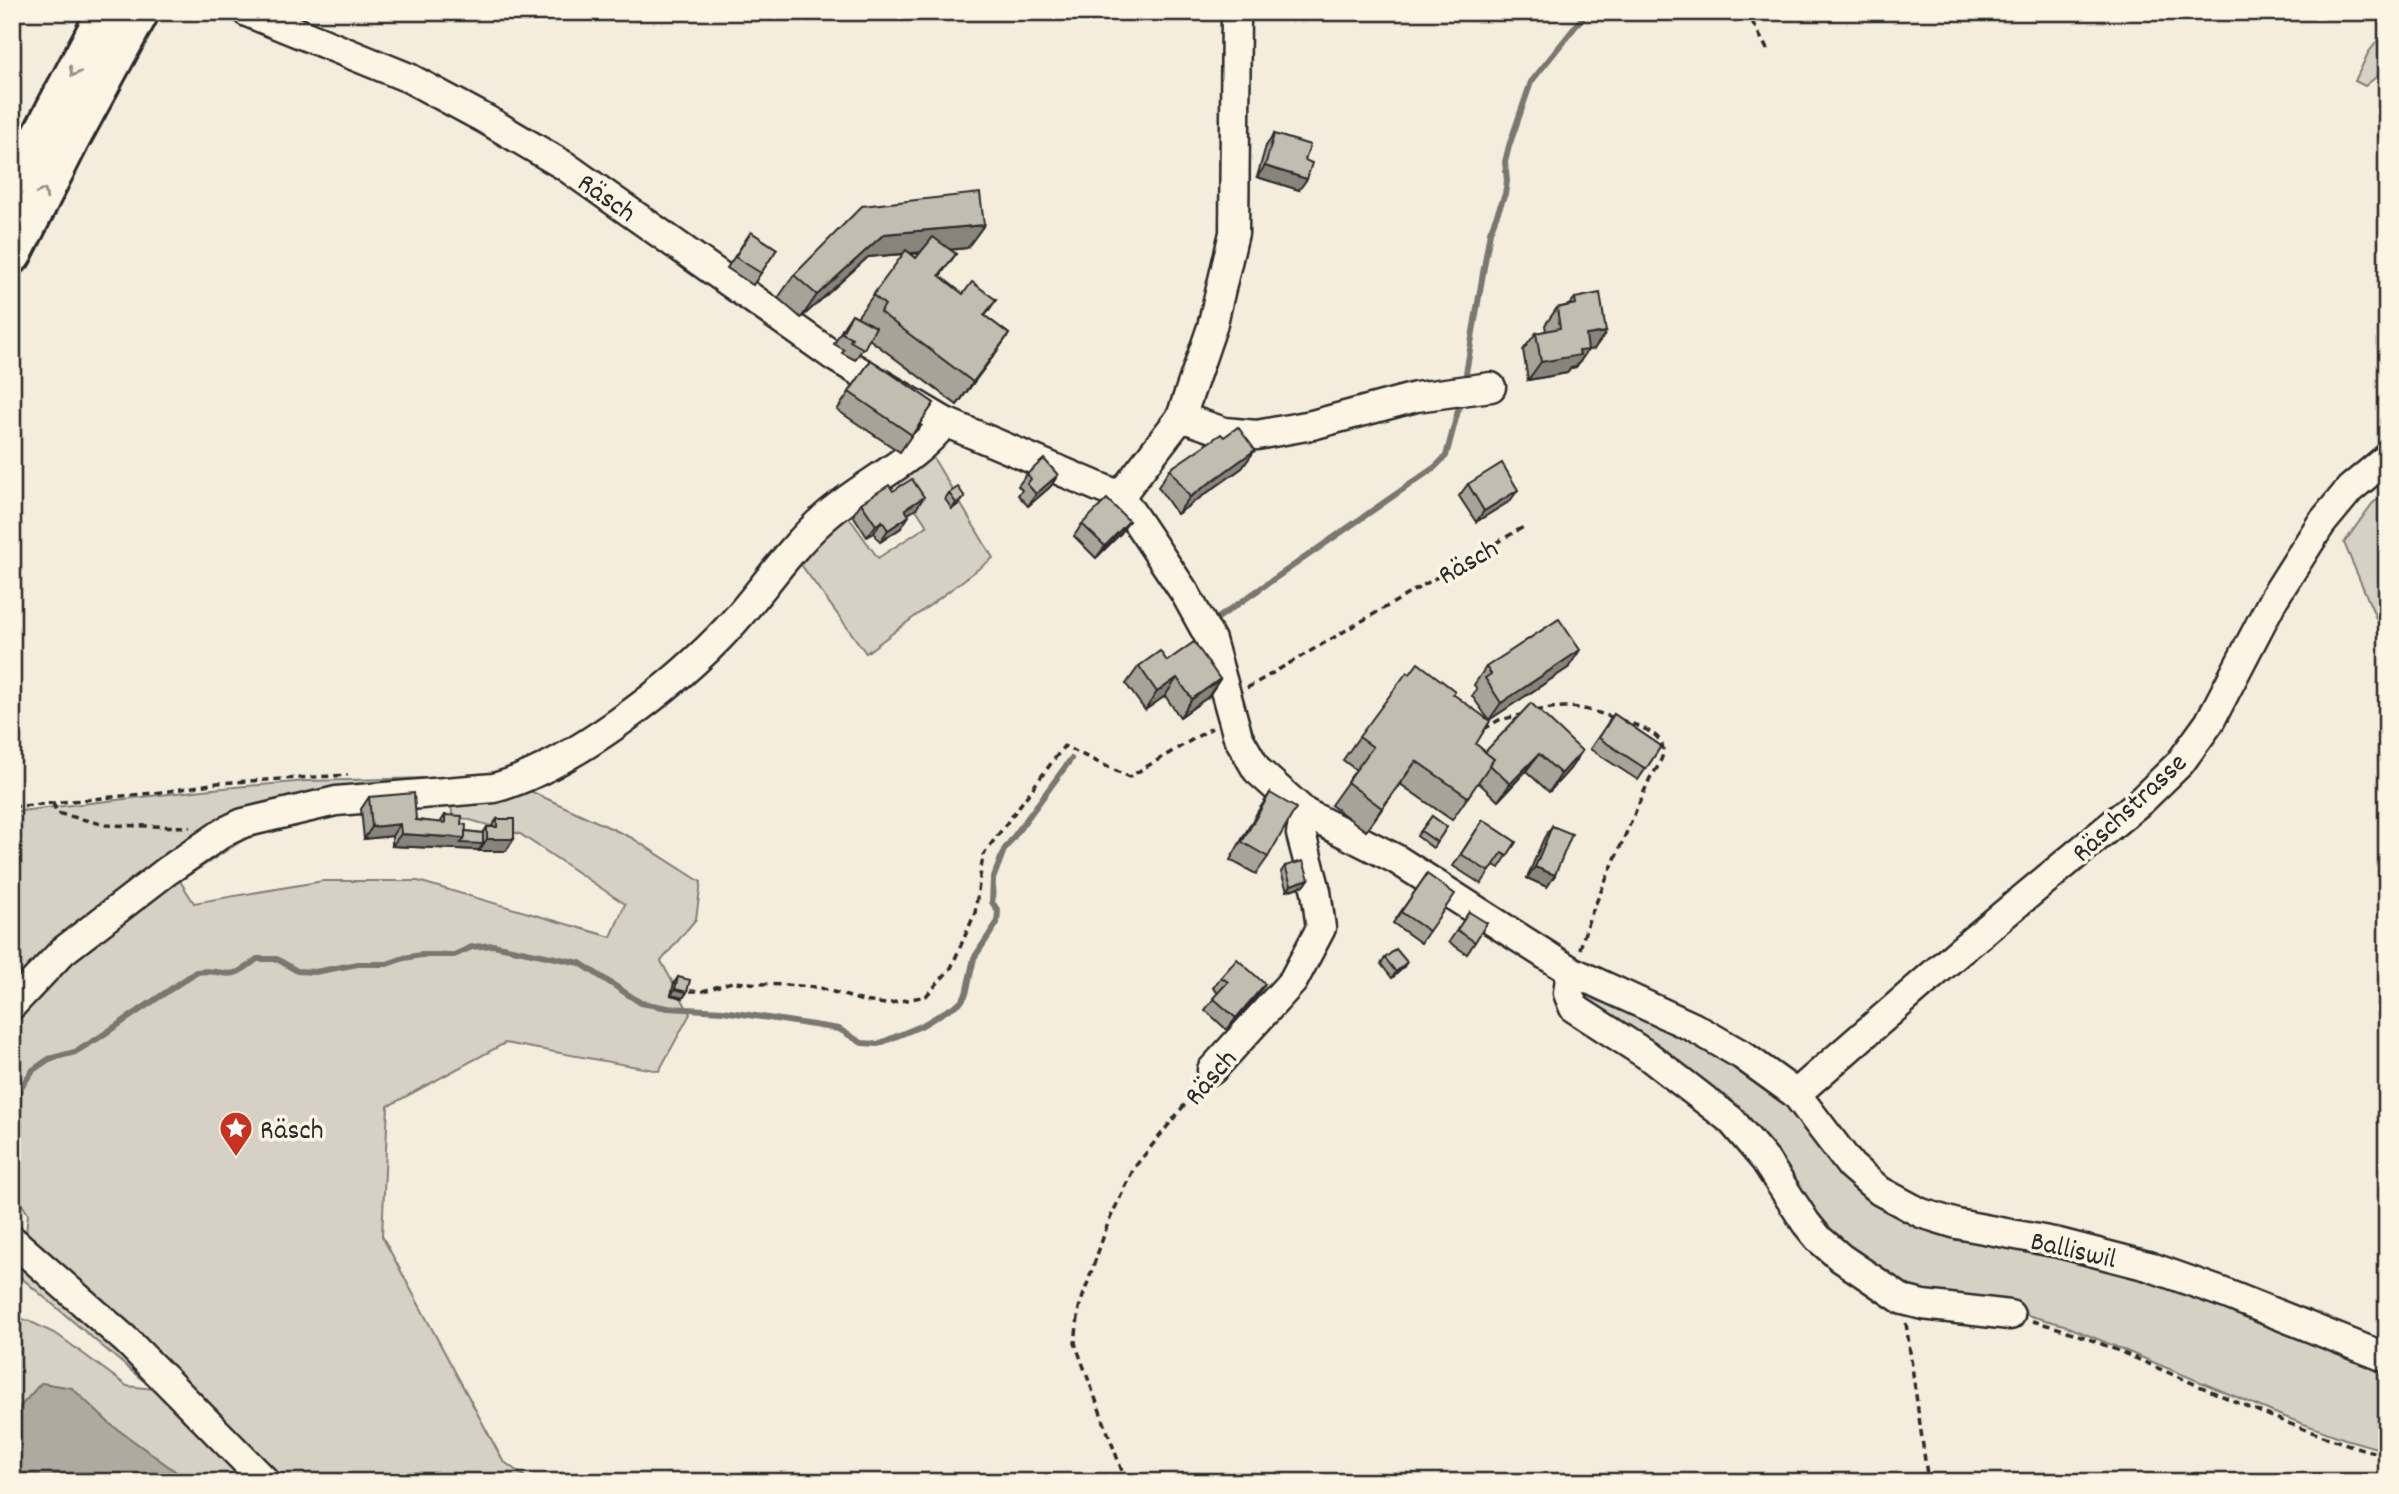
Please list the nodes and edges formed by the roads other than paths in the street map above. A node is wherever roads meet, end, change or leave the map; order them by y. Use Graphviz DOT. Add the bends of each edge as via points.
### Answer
graph roads {
  1 [pos="107,12"];
  2 [pos="139,12"];
  3 [pos="247,12"];
  4 [pos="1236,12"];
  5 [pos="12,191"];
  6 [pos="12,254"];
  7 [pos="1491,387"];
  8 [pos="1181,417"];
  9 [pos="945,422"];
  10 [pos="2387,458"];
  11 [pos="1120,496"];
  12 [pos="1305,813"];
  13 [pos="1575,973"];
  14 [pos="12,1005"];
  15 [pos="1212,1070"];
  16 [pos="1797,1094"];
  17 [pos="12,1240"];
  18 [pos="2010,1315"];
  19 [pos="2387,1358"];
  20 [pos="266,1482"];
  1 -- 5 [label="highway, one-way"];
  6 -- 2 [label="highway, one-way"];
  3 -- 9 [label="street, Räsch" via="409,78 487,120 565,166 835,356"];
  4 -- 8 [label="street" via="1234,233 1212,327"];
  7 -- 8 [label="street" via="1416,397 1303,428 1257,435 1224,432"];
  8 -- 11 [label="street"];
  9 -- 11 [label="street, Räsch"];
  9 -- 14 [label="street" via="905,461 811,530 731,625 684,671 583,745 519,781 494,788 336,801 243,823 167,871 63,951"];
  10 -- 16 [label="street, Räschstrasse" via="2350,489 2309,542 2274,598 2209,723 2179,763 2143,799"];
  11 -- 12 [label="street" via="1211,640 1238,737 1257,771"];
  12 -- 13 [label="street, Balliswil" via="1396,859"];
  12 -- 15 [label="street, Räsch" via="1301,834 1321,928 1293,981"];
  13 -- 16 [label="street, Balliswil" via="1693,1027"];
  13 -- 18 [label="street" via="1568,993 1574,1008 1647,1055 1731,1120 1765,1160 1819,1239 1841,1258 1903,1300"];
  16 -- 19 [label="street, Balliswil" via="1851,1166 1880,1191 1921,1213 2148,1266"];
  17 -- 20 [label="street" via="127,1341"];
}
